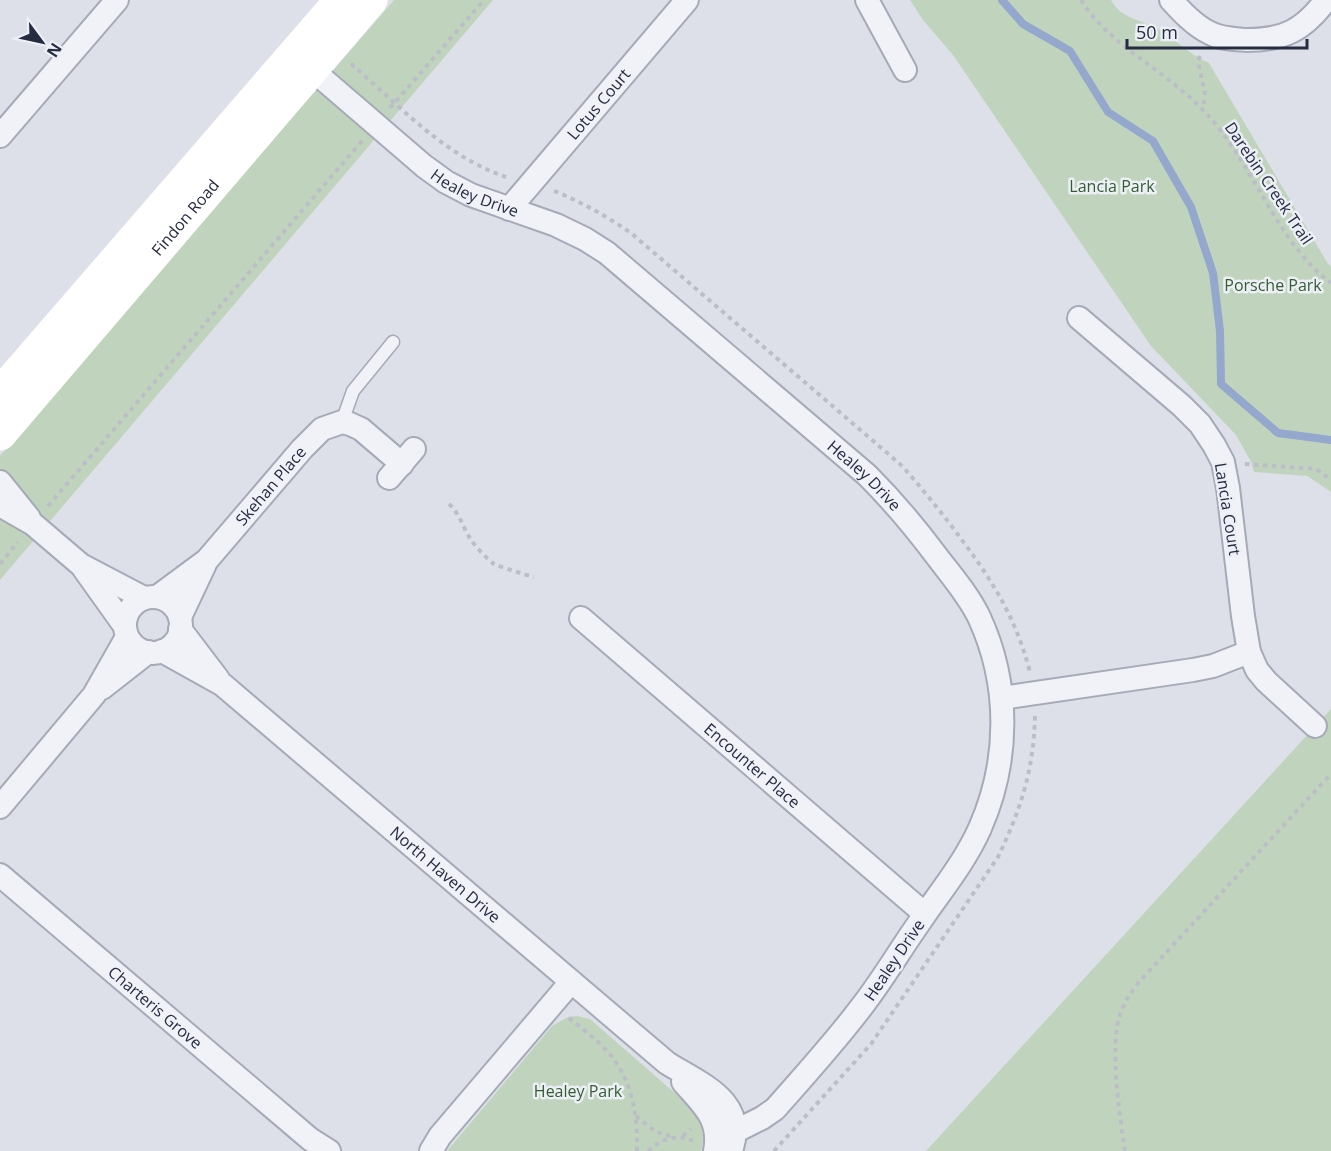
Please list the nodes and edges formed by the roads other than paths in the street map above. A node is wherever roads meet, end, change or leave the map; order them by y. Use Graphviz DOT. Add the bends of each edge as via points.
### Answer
graph roads {
  1 [pos="117,0"];
  2 [pos="687,0"];
  3 [pos="867,0"];
  4 [pos="1171,0"];
  5 [pos="357,2"];
  6 [pos="1326,6"];
  7 [pos="312,57"];
  8 [pos="905,70"];
  9 [pos="0,136"];
  10 [pos="509,209"];
  11 [pos="1079,318"];
  12 [pos="393,342"];
  13 [pos="0,394"];
  14 [pos="342,422"];
  15 [pos="0,434"];
  16 [pos="402,464"];
  17 [pos="0,482"];
  18 [pos="0,506"];
  19 [pos="33,524"];
  20 [pos="207,560"];
  21 [pos="81,565"];
  22 [pos="150,597"];
  23 [pos="582,617"];
  24 [pos="180,623"];
  25 [pos="126,631"];
  26 [pos="155,652"];
  27 [pos="1249,652"];
  28 [pos="223,685"];
  29 [pos="94,695"];
  30 [pos="1002,698"];
  31 [pos="1315,726"];
  32 [pos="0,807"];
  33 [pos="0,875"];
  34 [pos="925,914"];
  35 [pos="571,982"];
  36 [pos="729,1131"];
  37 [pos="436,1144"];
  38 [pos="320,1147"];
  39 [pos="422,1151"];
  40 [pos="715,1151"];
  1 -- 9 [label="street"];
  2 -- 10 [label="street, Lotus Court"];
  3 -- 8 [label="street"];
  4 -- 6 [label="street" via="1200,28 1229,39 1282,37"];
  5 -- 7 [label="main road, Findon Road"];
  7 -- 10 [label="street, Healey Drive" via="376,125 446,182"];
  7 -- 13 [label="main road, Findon Road"];
  7 -- 15 [label="main road, Findon Road"];
  10 -- 30 [label="street, Healey Drive" via="556,225 607,253 867,475 920,534 979,616"];
  11 -- 27 [label="street, Lancia Court" via="1182,406 1200,424 1223,462"];
  12 -- 14 [label="lane" via="353,391"];
  14 -- 16 [label="street" via="361,429"];
  14 -- 20 [label="street, Skehan Place" via="312,438"];
  17 -- 19 [label="street"];
  18 -- 19 [label="street"];
  19 -- 21 [label="street"];
  20 -- 22 [label="street, Skehan Place"];
  20 -- 24 [label="street, Skehan Place"];
  21 -- 22 [label="street"];
  21 -- 25 [label="street"];
  22 -- 24 [label="street" via="171,604"];
  22 -- 25 [label="street" via="129,609"];
  23 -- 34 [label="street, Encounter Place"];
  24 -- 26 [label="street" via="177,639 171,646"];
  24 -- 28 [label="street, North Haven Drive"];
  25 -- 26 [label="street" via="132,644"];
  25 -- 29 [label="street"];
  26 -- 28 [label="street, North Haven Drive"];
  26 -- 29 [label="street"];
  27 -- 30 [label="street" via="1193,670"];
  27 -- 31 [label="street, Lancia Court" via="1266,681"];
  28 -- 35 [label="street, North Haven Drive"];
  29 -- 32 [label="street"];
  30 -- 34 [label="street, Healey Drive" via="1001,765 992,798 975,838"];
  33 -- 38 [label="street, Charteris Grove"];
  34 -- 36 [label="street, Healey Drive" via="863,1005 797,1083 755,1106"];
  35 -- 36 [label="street, North Haven Drive" via="667,1063 712,1118"];
  35 -- 37 [label="street"];
  36 -- 40 [label="street"];
  37 -- 39 [label="street"];
}
